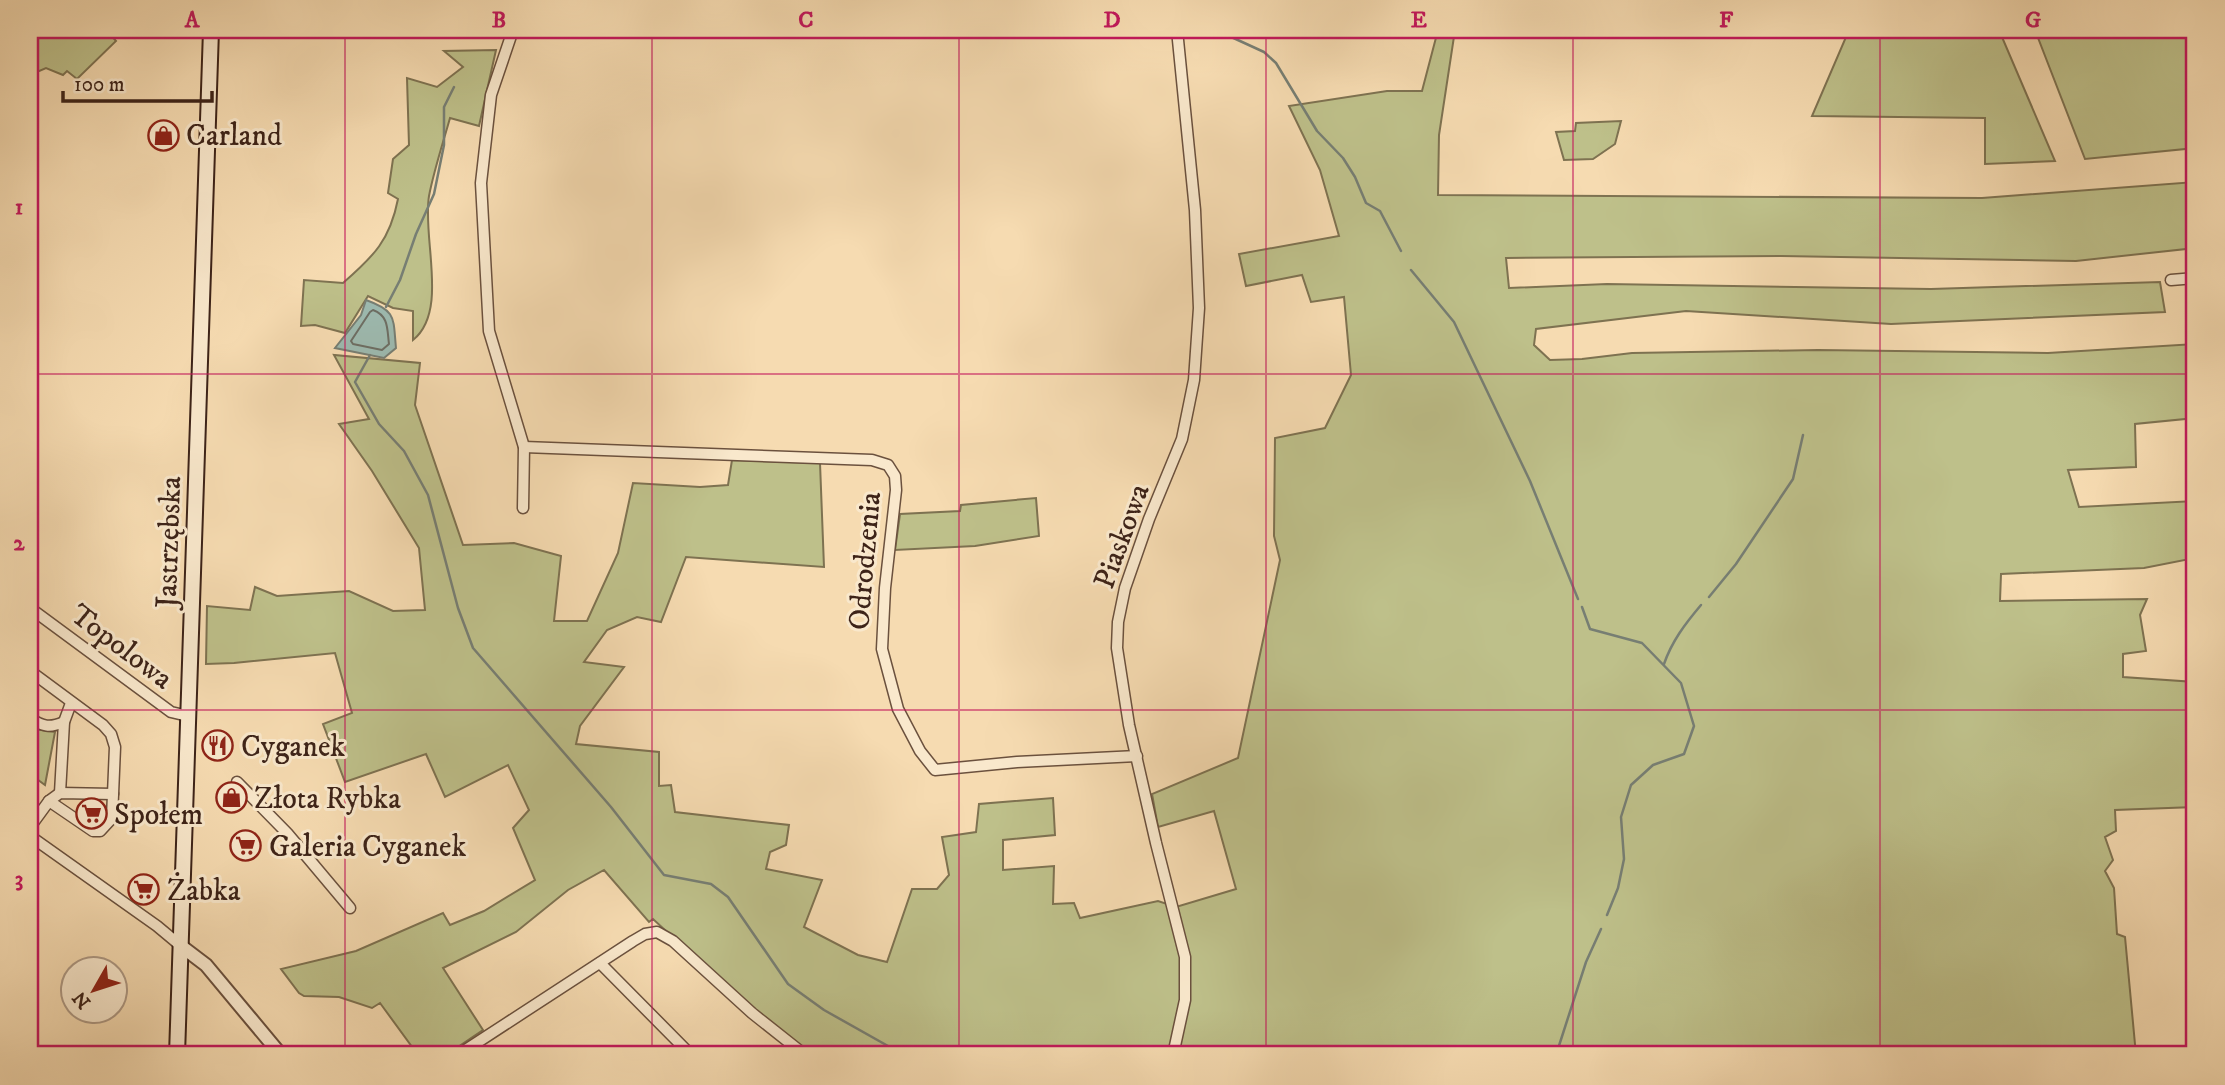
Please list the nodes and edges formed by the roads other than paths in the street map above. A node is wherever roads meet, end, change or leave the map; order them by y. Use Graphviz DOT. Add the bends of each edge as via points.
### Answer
graph roads {
  1 [pos="211,30"];
  2 [pos="513,30"];
  3 [pos="1177,30"];
  4 [pos="2195,278"];
  5 [pos="2171,280"];
  6 [pos="524,447"];
  7 [pos="523,508"];
  8 [pos="30,608"];
  9 [pos="30,671"];
  10 [pos="71,703"];
  11 [pos="188,716"];
  12 [pos="30,718"];
  13 [pos="64,722"];
  14 [pos="1137,756"];
  15 [pos="237,782"];
  16 [pos="60,793"];
  17 [pos="113,794"];
  18 [pos="49,801"];
  19 [pos="30,827"];
  20 [pos="30,836"];
  21 [pos="350,908"];
  22 [pos="181,946"];
  23 [pos="600,963"];
  24 [pos="685,1054"];
  25 [pos="177,1055"];
  26 [pos="281,1055"];
  27 [pos="458,1055"];
  28 [pos="805,1055"];
  29 [pos="1173,1055"];
  1 -- 11 [label="main road, Jastrzębska"];
  2 -- 6 [label="street" via="491,95 481,183 489,331"];
  3 -- 14 [label="street, Piaskowa" via="1195,210 1199,326 1182,439 1136,553 1118,622 1122,685"];
  4 -- 5 [label="street"];
  6 -- 7 [label="street"];
  6 -- 14 [label="street, Odrodzenia" via="872,460 888,465 896,490 882,649 898,709 935,770"];
  8 -- 11 [label="street, Topolowa" via="171,712"];
  9 -- 10 [label="street"];
  10 -- 13 [label="street"];
  10 -- 17 [label="street" via="111,734 116,747"];
  11 -- 22 [label="main road, Jastrzębska"];
  12 -- 13 [label="street" via="52,727"];
  13 -- 16 [label="street"];
  14 -- 29 [label="street, Piaskowa" via="1185,957 1185,1000"];
  15 -- 21 [label="street"];
  16 -- 17 [label="street"];
  16 -- 18 [label="street"];
  17 -- 18 [label="street" via="112,818 100,831 93,831"];
  18 -- 19 [label="street"];
  20 -- 22 [label="street"];
  22 -- 25 [label="main road, Jastrzębska"];
  22 -- 26 [label="street" via="206,965"];
  23 -- 24 [label="street"];
  23 -- 27 [label="street"];
  23 -- 28 [label="street" via="645,934 657,932"];
}
